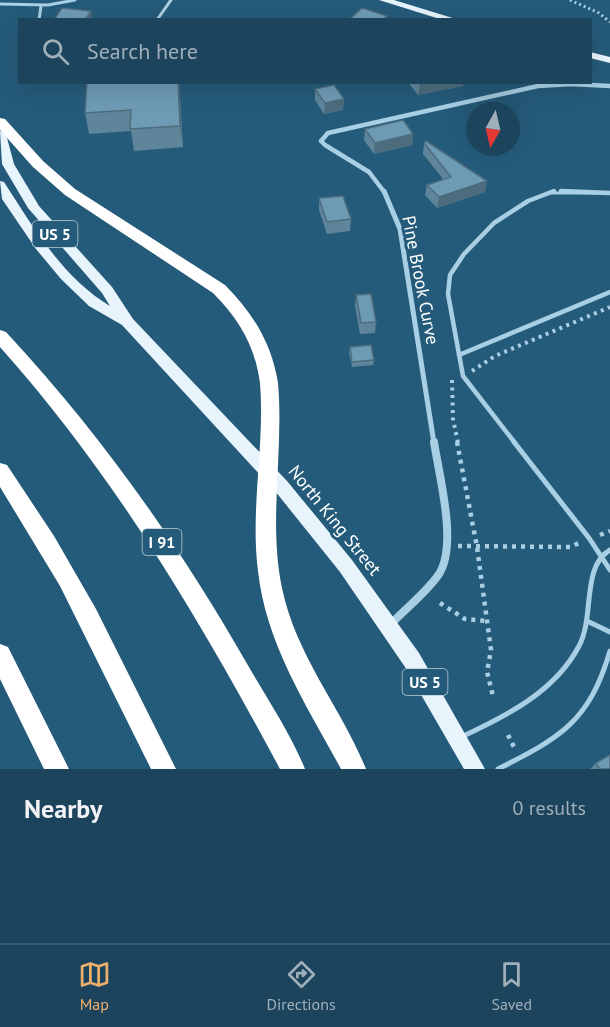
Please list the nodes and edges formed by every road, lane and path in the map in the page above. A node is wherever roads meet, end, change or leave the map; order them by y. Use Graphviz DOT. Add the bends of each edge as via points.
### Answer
graph roads {
  1 [pos="75,0"];
  2 [pos="171,0"];
  3 [pos="384,0"];
  4 [pos="570,0"];
  5 [pos="0,4"];
  6 [pos="41,6"];
  7 [pos="39,18"];
  8 [pos="158,18"];
  9 [pos="449,18"];
  10 [pos="610,22"];
  11 [pos="592,56"];
  12 [pos="610,60"];
  13 [pos="610,86"];
  14 [pos="0,122"];
  15 [pos="0,134"];
  16 [pos="0,185"];
  17 [pos="610,193"];
  18 [pos="610,292"];
  19 [pos="610,307"];
  20 [pos="128,323"];
  21 [pos="0,336"];
  22 [pos="459,355"];
  23 [pos="463,376"];
  24 [pos="4,477"];
  25 [pos="610,531"];
  26 [pos="589,538"];
  27 [pos="448,545"];
  28 [pos="477,547"];
  29 [pos="610,550"];
  30 [pos="600,555"];
  31 [pos="610,570"];
  32 [pos="440,603"];
  33 [pos="486,621"];
  34 [pos="587,621"];
  35 [pos="389,626"];
  36 [pos="610,632"];
  37 [pos="610,651"];
  38 [pos="0,655"];
  39 [pos="493,696"];
  40 [pos="508,735"];
  41 [pos="459,738"];
  42 [pos="514,747"];
  43 [pos="57,769"];
  44 [pos="164,769"];
  45 [pos="293,769"];
  46 [pos="354,769"];
  47 [pos="475,769"];
  48 [pos="498,769"];
  1 -- 6 [label="lane"];
  2 -- 8 [label="lane"];
  3 -- 9 [label="main road"];
  4 -- 10 [label="path" via="597,10"];
  5 -- 6 [label="lane"];
  6 -- 7 [label="lane"];
  11 -- 12 [label="main road"];
  13 -- 27 [label="street, Pine Brook Curve" via="538,86 328,133 321,141 377,179 400,230"];
  14 -- 46 [label="highway" via="70,192 196,272 229,299 248,322 262,350 271,394 267,530 276,608 290,651"];
  15 -- 20 [label="main road, North King Street / US 5" via="8,164 23,192 107,290"];
  16 -- 20 [label="main road, North King Street / US 5" via="50,257 90,300"];
  17 -- 22 [label="lane" via="555,191 528,201 494,223 464,254 450,275 448,294"];
  18 -- 22 [label="lane"];
  19 -- 23 [label="path" via="495,356"];
  20 -- 35 [label="main road, North King Street / US 5" via="280,486"];
  21 -- 45 [label="highway, I 91" via="92,444 168,551"];
  22 -- 23 [label="lane"];
  23 -- 26 [label="lane"];
  23 -- 28 [label="path" via="452,380 453,419"];
  24 -- 44 [label="highway" via="91,623"];
  25 -- 26 [label="path"];
  26 -- 28 [label="path" via="570,546"];
  26 -- 30 [label="lane"];
  27 -- 28 [label="path"];
  27 -- 35 [label="street, Pine Brook Curve" via="440,573"];
  28 -- 33 [label="path"];
  29 -- 30 [label="lane"];
  30 -- 31 [label="lane"];
  30 -- 34 [label="lane" via="591,572"];
  32 -- 33 [label="path" via="465,619"];
  33 -- 39 [label="path" via="491,650 487,672"];
  34 -- 36 [label="lane"];
  34 -- 41 [label="lane" via="578,648 539,694"];
  35 -- 41 [label="main road, North King Street / US 5"];
  37 -- 48 [label="lane" via="595,693 576,723 548,745"];
  38 -- 43 [label="highway"];
  40 -- 42 [label="path"];
  41 -- 47 [label="main road, North King Street / US 5"];
}
